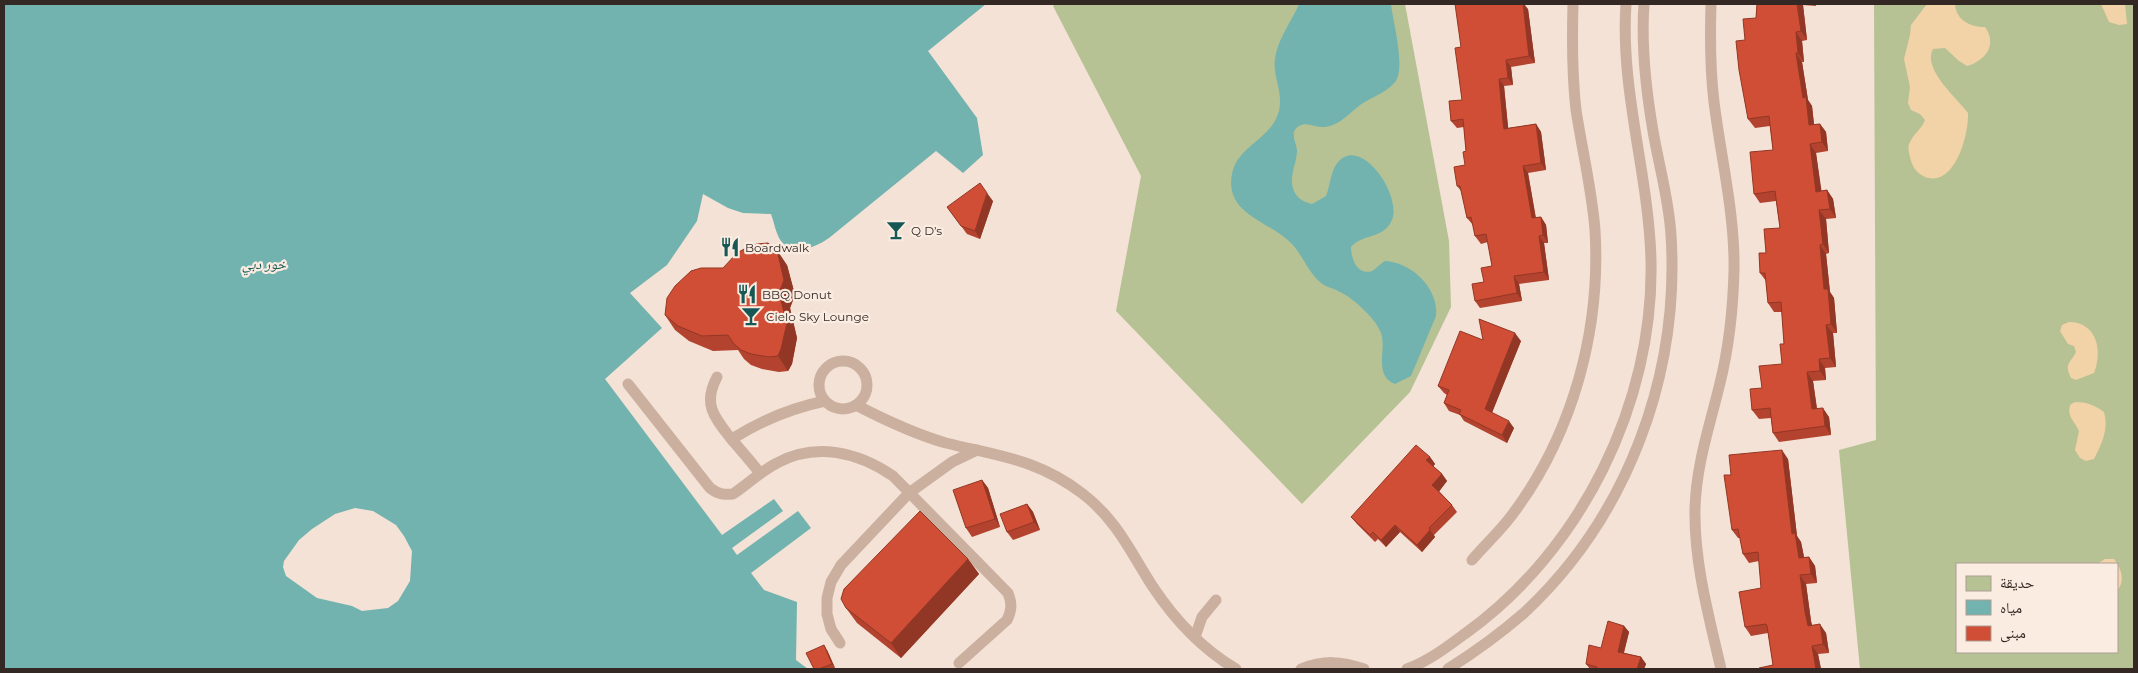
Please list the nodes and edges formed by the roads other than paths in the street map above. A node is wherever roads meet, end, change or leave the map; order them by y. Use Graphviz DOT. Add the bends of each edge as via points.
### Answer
graph roads {
  1 [pos="1573,4"];
  2 [pos="1626,4"];
  3 [pos="1644,4"];
  4 [pos="1710,4"];
  5 [pos="1671,235"];
  6 [pos="1649,236"];
  7 [pos="717,377"];
  8 [pos="628,384"];
  9 [pos="825,401"];
  10 [pos="856,405"];
  11 [pos="732,439"];
  12 [pos="976,450"];
  13 [pos="760,473"];
  14 [pos="909,493"];
  15 [pos="1472,560"];
  16 [pos="1216,600"];
  17 [pos="1195,638"];
  18 [pos="840,643"];
  19 [pos="960,663"];
  20 [pos="1236,669"];
  21 [pos="1301,669"];
  22 [pos="1364,669"];
  23 [pos="1407,669"];
  24 [pos="1448,669"];
  25 [pos="1721,669"];
  1 -- 15 [label="lane" via="1576,107 1595,229 1595,290 1587,350 1570,408 1544,464 1512,515"];
  2 -- 6 [label="lane" via="1627,68"];
  3 -- 5 [label="lane" via="1645,74"];
  4 -- 25 [label="lane" via="1714,101 1731,213 1734,270 1721,382 1705,437 1695,509 1696,545"];
  5 -- 6 [label="lane"];
  5 -- 24 [label="lane" via="1672,287 1657,391 1619,488 1592,533 1560,575 1484,646"];
  6 -- 23 [label="lane" via="1651,263 1642,354 1631,399 1595,484 1561,537 1513,593 1479,624 1427,660"];
  7 -- 11 [label="lane" via="712,386 711,407 714,417"];
  8 -- 13 [label="lane" via="717,493 733,494"];
  9 -- 10 [label="lane" via="840,408"];
  9 -- 10 [label="lane" via="821,393 821,377 831,364 847,361 866,376 866,392"];
  9 -- 11 [label="lane" via="786,411"];
  10 -- 12 [label="lane" via="914,433"];
  11 -- 13 [label="lane"];
  12 -- 14 [label="lane" via="952,462"];
  12 -- 17 [label="lane" via="1033,465 1083,494 1124,537 1168,608"];
  13 -- 14 [label="lane" via="797,455 837,452 857,456 876,465 893,476"];
  14 -- 18 [label="lane" via="841,565 832,582 827,614"];
  14 -- 19 [label="lane" via="1002,586 1011,602 1011,611 1001,627"];
  16 -- 17 [label="lane" via="1202,617"];
  17 -- 20 [label="lane"];
  21 -- 22 [label="lane" via="1332,662"];
}
